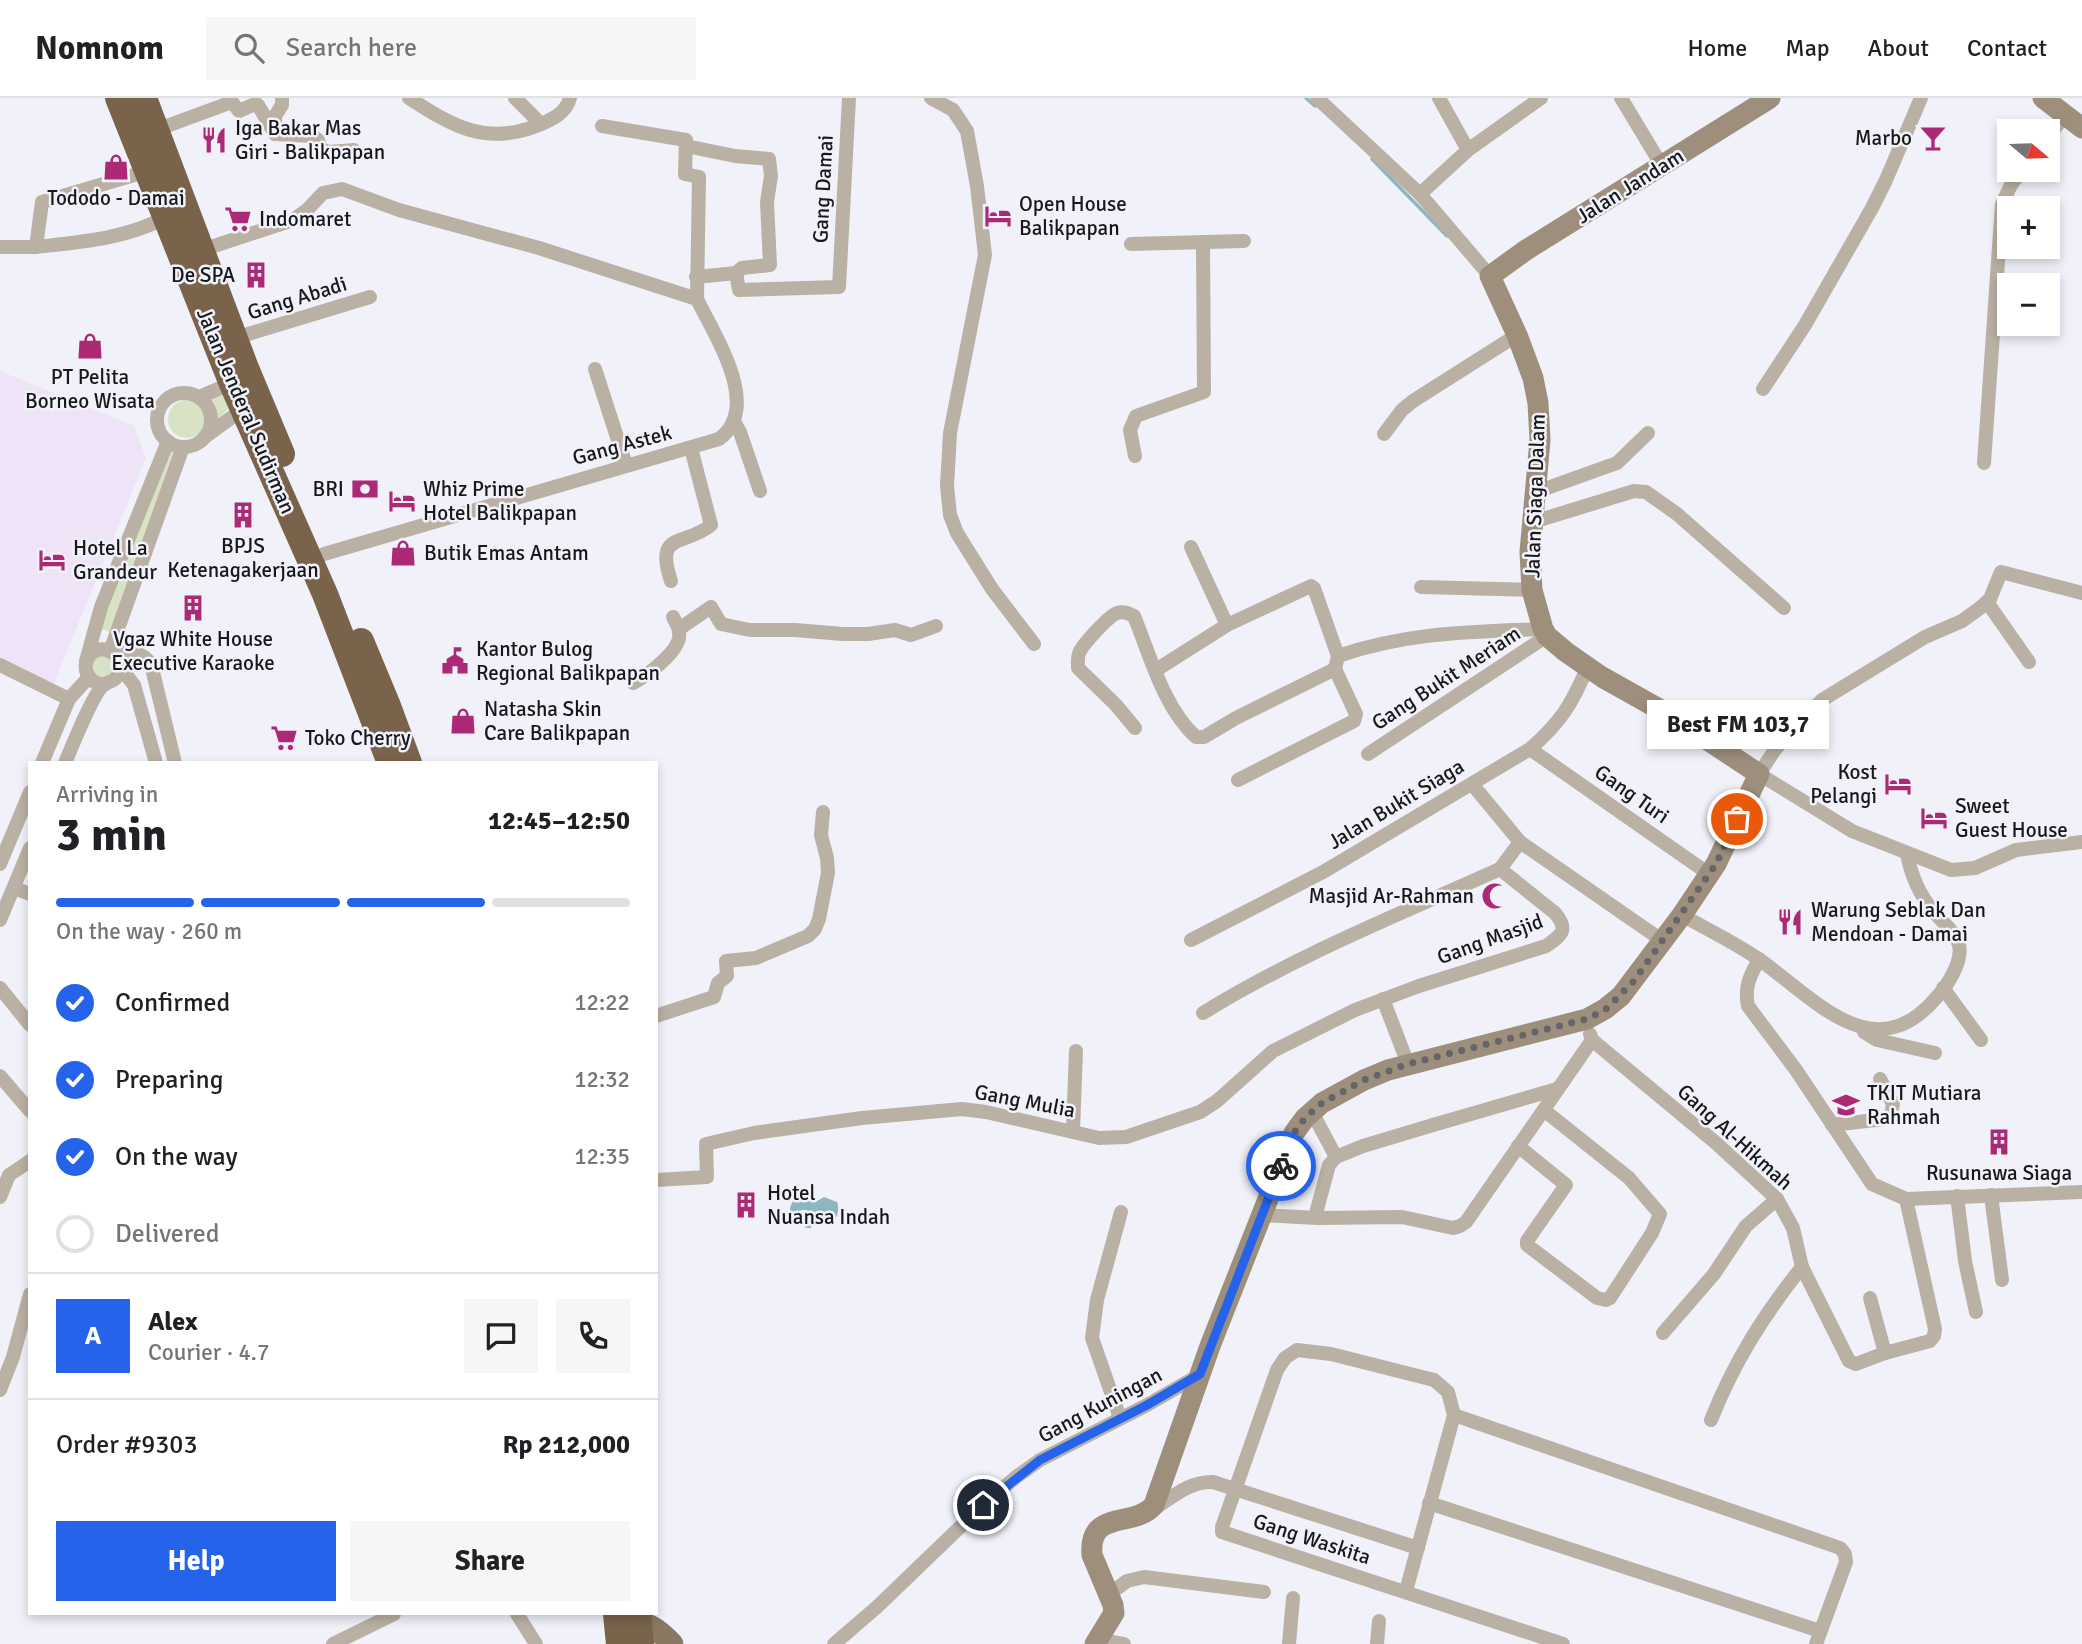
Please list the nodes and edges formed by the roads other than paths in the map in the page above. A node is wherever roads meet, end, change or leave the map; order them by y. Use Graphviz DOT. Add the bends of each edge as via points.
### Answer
graph roads {
  1 [pos="118,98"];
  2 [pos="144,98"];
  3 [pos="282,98"];
  4 [pos="409,98"];
  5 [pos="515,98"];
  6 [pos="570,98"];
  7 [pos="849,98"];
  8 [pos="931,98"];
  9 [pos="1317,98"];
  10 [pos="1439,98"];
  11 [pos="1621,98"];
  12 [pos="1770,98"];
  13 [pos="1921,98"];
  14 [pos="2043,98"];
  15 [pos="1535,100"];
  16 [pos="2073,121"];
  17 [pos="541,124"];
  18 [pos="603,127"];
  19 [pos="156,130"];
  20 [pos="275,134"];
  21 [pos="686,146"];
  22 [pos="354,150"];
  23 [pos="1468,150"];
  24 [pos="1662,166"];
  25 [pos="148,171"];
  26 [pos="2013,182"];
  27 [pos="1420,194"];
  28 [pos="166,216"];
  29 [pos="1244,241"];
  30 [pos="1203,242"];
  31 [pos="1131,244"];
  32 [pos="0,247"];
  33 [pos="36,247"];
  34 [pos="202,250"];
  35 [pos="736,273"];
  36 [pos="1490,276"];
  37 [pos="696,277"];
  38 [pos="370,297"];
  39 [pos="696,299"];
  40 [pos="1517,335"];
  41 [pos="235,338"];
  42 [pos="596,369"];
  43 [pos="1763,389"];
  44 [pos="246,392"];
  45 [pos="200,397"];
  46 [pos="734,421"];
  47 [pos="1648,433"];
  48 [pos="1384,434"];
  49 [pos="205,437"];
  50 [pos="168,441"];
  51 [pos="183,447"];
  52 [pos="691,448"];
  53 [pos="1135,456"];
  54 [pos="1984,463"];
  55 [pos="626,465"];
  56 [pos="760,491"];
  57 [pos="1536,492"];
  58 [pos="1533,522"];
  59 [pos="1191,547"];
  60 [pos="324,554"];
  61 [pos="671,581"];
  62 [pos="1421,587"];
  63 [pos="1531,590"];
  64 [pos="2082,593"];
  65 [pos="1987,602"];
  66 [pos="1784,608"];
  67 [pos="1227,625"];
  68 [pos="936,626"];
  69 [pos="1545,633"];
  70 [pos="1034,644"];
  71 [pos="113,653"];
  72 [pos="86,661"];
  73 [pos="2029,662"];
  74 [pos="1337,663"];
  75 [pos="0,665"];
  76 [pos="1588,666"];
  77 [pos="1156,670"];
  78 [pos="119,673"];
  79 [pos="89,677"];
  80 [pos="633,684"];
  81 [pos="103,685"];
  82 [pos="69,699"];
  83 [pos="1135,728"];
  84 [pos="1530,749"];
  85 [pos="1368,754"];
  86 [pos="43,761"];
  87 [pos="66,761"];
  88 [pos="155,761"];
  89 [pos="175,761"];
  90 [pos="389,761"];
  91 [pos="408,761"];
  92 [pos="1759,774"];
  93 [pos="1238,780"];
  94 [pos="1472,784"];
  95 [pos="28,797"];
  96 [pos="823,812"];
  97 [pos="1520,842"];
  98 [pos="2082,842"];
  99 [pos="28,853"];
  100 [pos="1907,854"];
  101 [pos="0,864"];
  102 [pos="1500,869"];
  103 [pos="1709,874"];
  104 [pos="14,888"];
  105 [pos="28,893"];
  106 [pos="1682,915"];
  107 [pos="0,919"];
  108 [pos="1191,940"];
  109 [pos="1662,941"];
  110 [pos="1759,959"];
  111 [pos="0,988"];
  112 [pos="1943,988"];
  113 [pos="1383,999"];
  114 [pos="1203,1013"];
  115 [pos="658,1015"];
  116 [pos="1587,1019"];
  117 [pos="28,1023"];
  118 [pos="1861,1028"];
  119 [pos="1592,1040"];
  120 [pos="1982,1040"];
  121 [pos="1076,1051"];
  122 [pos="1935,1053"];
  123 [pos="1408,1064"];
  124 [pos="0,1076"];
  125 [pos="1880,1079"];
  126 [pos="1557,1089"];
  127 [pos="0,1095"];
  128 [pos="26,1107"];
  129 [pos="1545,1111"];
  130 [pos="1312,1112"];
  131 [pos="1832,1125"];
  132 [pos="1073,1131"];
  133 [pos="1518,1146"];
  134 [pos="1336,1157"];
  135 [pos="28,1162"];
  136 [pos="658,1180"];
  137 [pos="2082,1192"];
  138 [pos="1991,1195"];
  139 [pos="0,1196"];
  140 [pos="1957,1196"];
  141 [pos="1777,1199"];
  142 [pos="1906,1199"];
  143 [pos="1121,1212"];
  144 [pos="1261,1215"];
  145 [pos="1314,1217"];
  146 [pos="1802,1267"];
  147 [pos="2002,1280"];
  148 [pos="1870,1298"];
  149 [pos="27,1310"];
  150 [pos="1976,1312"];
  151 [pos="1663,1334"];
  152 [pos="1885,1353"];
  153 [pos="1200,1374"];
  154 [pos="0,1390"];
  155 [pos="1454,1415"];
  156 [pos="1120,1418"];
  157 [pos="1711,1420"];
  158 [pos="1235,1488"];
  159 [pos="1429,1503"];
  160 [pos="1147,1514"];
  161 [pos="1418,1548"];
  162 [pos="1406,1591"];
  163 [pos="1264,1592"];
  164 [pos="1109,1594"];
  165 [pos="1293,1598"];
  166 [pos="392,1615"];
  167 [pos="518,1615"];
  168 [pos="1379,1620"];
  169 [pos="628,1626"];
  170 [pos="1818,1637"];
  171 [pos="1096,1642"];
  172 [pos="333,1644"];
  173 [pos="536,1644"];
  174 [pos="672,1644"];
  175 [pos="834,1644"];
  176 [pos="1124,1644"];
  177 [pos="1289,1644"];
  178 [pos="1377,1644"];
  179 [pos="1563,1644"];
  1 -- 25 [label="highway, Jalan Jenderal Sudirman"];
  2 -- 19 [label="highway, Jalan Jenderal Sudirman"];
  3 -- 20 [label="street"];
  4 -- 17 [label="street" via="433,114 494,136"];
  5 -- 17 [label="street"];
  6 -- 17 [label="street" via="563,111"];
  7 -- 35 [label="street, Gang Damai" via="839,287 739,290"];
  8 -- 70 [label="street" via="953,110 967,131 985,255 950,433 950,515 992,589"];
  9 -- 27 [label="street"];
  10 -- 23 [label="street"];
  11 -- 24 [label="street"];
  12 -- 24 [label="street, Jalan Jandam"];
  13 -- 43 [label="street" via="1871,208"];
  14 -- 16 [label="street"];
  15 -- 23 [label="street"];
  18 -- 21 [label="street" via="685,139"];
  19 -- 20 [label="street" via="232,102 239,111 258,105"];
  19 -- 34 [label="highway, Jalan Jenderal Sudirman"];
  20 -- 22 [label="street" via="313,136 321,149 329,152"];
  21 -- 35 [label="street" via="769,159 769,265"];
  21 -- 37 [label="street" via="685,174 699,177"];
  23 -- 27 [label="street"];
  24 -- 36 [label="street, Jalan Jandam"];
  25 -- 28 [label="highway, Jalan Jenderal Sudirman"];
  25 -- 33 [label="street" via="42,202"];
  26 -- 54 [label="street" via="2002,204"];
  27 -- 36 [label="street"];
  28 -- 33 [label="street" via="109,238"];
  28 -- 44 [label="highway, Jalan Jenderal Sudirman"];
  29 -- 30 [label="street"];
  30 -- 31 [label="street"];
  30 -- 53 [label="street" via="1204,392 1136,416 1130,430"];
  32 -- 33 [label="street"];
  34 -- 39 [label="street" via="293,220 323,193 342,189"];
  34 -- 41 [label="highway, Jalan Jenderal Sudirman"];
  35 -- 37 [label="street"];
  36 -- 40 [label="street, Jalan Siaga Dalam"];
  37 -- 39 [label="street"];
  38 -- 41 [label="street, Gang Abadi"];
  39 -- 46 [label="street" via="736,386"];
  40 -- 48 [label="street" via="1413,401"];
  40 -- 57 [label="street, Jalan Siaga Dalam" via="1538,403"];
  41 -- 44 [label="highway, Jalan Jenderal Sudirman"];
  42 -- 55 [label="street"];
  44 -- 45 [label="street"];
  44 -- 49 [label="street"];
  44 -- 60 [label="highway, Jalan Jenderal Sudirman"];
  44 -- 90 [label="highway, Jalan Jenderal Sudirman"];
  45 -- 49 [label="street" via="211,420"];
  45 -- 50 [label="street" via="182,392 159,408 157,425"];
  46 -- 52 [label="street, Gang Astek" via="719,439"];
  46 -- 56 [label="street"];
  47 -- 57 [label="street" via="1617,463"];
  49 -- 51 [label="street"];
  50 -- 51 [label="street"];
  50 -- 72 [label="street" via="101,607"];
  51 -- 71 [label="street"];
  52 -- 55 [label="street, Gang Astek"];
  52 -- 61 [label="street" via="711,525 667,549 664,562"];
  55 -- 60 [label="street, Gang Astek"];
  57 -- 58 [label="street, Jalan Siaga Dalam"];
  58 -- 63 [label="street, Jalan Siaga Dalam"];
  58 -- 66 [label="street" via="1634,491 1646,492"];
  59 -- 67 [label="street"];
  60 -- 91 [label="highway, Jalan Jenderal Sudirman"];
  62 -- 63 [label="street"];
  63 -- 69 [label="street, Jalan Siaga Dalam"];
  64 -- 65 [label="street" via="2001,572"];
  65 -- 73 [label="street"];
  65 -- 92 [label="street" via="1962,621 1925,637 1822,700 1787,735"];
  67 -- 74 [label="street" via="1311,586"];
  67 -- 77 [label="street"];
  68 -- 80 [label="street" via="911,635 895,629 868,634 750,630 720,624 710,607 676,623 679,641"];
  69 -- 74 [label="street" via="1424,635 1370,645"];
  69 -- 76 [label="street"];
  69 -- 85 [label="street, Gang Bukit Meriam"];
  71 -- 72 [label="street" via="99,650"];
  71 -- 78 [label="street" via="120,664"];
  71 -- 89 [label="street" via="135,652 151,664"];
  72 -- 79 [label="street"];
  74 -- 77 [label="street" via="1204,737 1196,737 1181,721"];
  74 -- 93 [label="street" via="1356,714 1354,721"];
  75 -- 82 [label="street"];
  76 -- 84 [label="street, Jalan Bukit Siaga" via="1573,701 1552,730"];
  76 -- 92 [label="street"];
  77 -- 83 [label="street" via="1133,616 1127,612 1111,616 1079,653 1078,668"];
  78 -- 81 [label="street"];
  78 -- 88 [label="street" via="134,685"];
  79 -- 81 [label="street"];
  79 -- 82 [label="street"];
  81 -- 87 [label="street"];
  82 -- 86 [label="street"];
  84 -- 94 [label="street, Jalan Bukit Siaga"];
  84 -- 103 [label="street, Gang Turi"];
  92 -- 100 [label="street" via="1853,831"];
  92 -- 103 [label="street"];
  94 -- 97 [label="street"];
  94 -- 108 [label="street, Jalan Bukit Siaga" via="1323,872"];
  95 -- 101 [label="street"];
  96 -- 115 [label="street" via="821,835 828,873 819,919 811,933 756,958 726,961 727,976 718,983 714,997"];
  97 -- 102 [label="street"];
  97 -- 109 [label="street"];
  98 -- 100 [label="street" via="2016,850 1964,871"];
  99 -- 104 [label="street"];
  100 -- 112 [label="street" via="1920,892 1959,945 1956,965"];
  102 -- 113 [label="street, Gang Masjid" via="1555,913 1562,922 1560,936 1546,946"];
  102 -- 114 [label="street" via="1290,964"];
  103 -- 106 [label="street"];
  104 -- 105 [label="street"];
  104 -- 107 [label="street"];
  106 -- 109 [label="street"];
  106 -- 110 [label="street"];
  109 -- 116 [label="street" via="1620,996"];
  110 -- 118 [label="street"];
  110 -- 131 [label="street" via="1747,983 1748,1006"];
  111 -- 117 [label="street"];
  112 -- 118 [label="street" via="1912,1021 1877,1030"];
  112 -- 120 [label="street"];
  113 -- 123 [label="street"];
  113 -- 132 [label="street, Gang Mulia" via="1273,1051 1200,1112 1126,1137 1100,1139"];
  116 -- 119 [label="street"];
  116 -- 123 [label="street"];
  118 -- 122 [label="street" via="1877,1040"];
  119 -- 126 [label="street"];
  119 -- 141 [label="street, Gang Al-Hikmah"];
  121 -- 132 [label="street"];
  123 -- 130 [label="street" via="1364,1080"];
  124 -- 128 [label="street"];
  125 -- 131 [label="street" via="1893,1104 1891,1115"];
  126 -- 129 [label="street"];
  126 -- 134 [label="street"];
  127 -- 128 [label="street"];
  129 -- 133 [label="street"];
  129 -- 133 [label="street" via="1629,1178 1660,1214 1610,1298 1597,1298 1527,1245 1566,1185"];
  130 -- 134 [label="street"];
  130 -- 144 [label="street" via="1294,1133"];
  131 -- 142 [label="street" via="1872,1184"];
  132 -- 136 [label="street, Gang Mulia" via="962,1109 862,1118 706,1144 707,1177"];
  133 -- 145 [label="street" via="1460,1226 1402,1217"];
  134 -- 145 [label="street" via="1329,1165"];
  135 -- 139 [label="street" via="9,1175"];
  137 -- 138 [label="street"];
  138 -- 140 [label="street"];
  138 -- 147 [label="street"];
  140 -- 142 [label="street"];
  140 -- 150 [label="street"];
  141 -- 146 [label="street, Gang Al-Hikmah" via="1793,1228"];
  141 -- 151 [label="street" via="1746,1226"];
  142 -- 152 [label="street" via="1935,1329 1930,1341"];
  143 -- 156 [label="street" via="1097,1300 1092,1338"];
  144 -- 145 [label="street"];
  144 -- 153 [label="street"];
  146 -- 152 [label="street, Gang Al-Hikmah" via="1849,1361 1856,1364"];
  146 -- 157 [label="street" via="1773,1303 1736,1363"];
  148 -- 152 [label="street"];
  149 -- 154 [label="street"];
  153 -- 156 [label="street, Gang Kuningan"];
  153 -- 160 [label="street" via="1159,1493"];
  155 -- 158 [label="street" via="1448,1392 1434,1380 1297,1350 1277,1370"];
  155 -- 159 [label="street"];
  155 -- 170 [label="street" via="1840,1548 1846,1562"];
  156 -- 175 [label="street, Gang Kuningan" via="1016,1477"];
  158 -- 160 [label="street, Gang Waskita" via="1201,1481"];
  158 -- 161 [label="street"];
  158 -- 162 [label="street, Gang Waskita" via="1222,1532"];
  159 -- 161 [label="street"];
  159 -- 170 [label="street"];
  160 -- 164 [label="street" via="1105,1524 1095,1533 1092,1555"];
  161 -- 162 [label="street"];
  162 -- 179 [label="street"];
  163 -- 164 [label="street" via="1144,1577 1127,1581"];
  164 -- 171 [label="street" via="1114,1613"];
  165 -- 177 [label="street"];
  166 -- 172 [label="street"];
  167 -- 173 [label="street"];
  168 -- 178 [label="street"];
  169 -- 174 [label="main road" via="655,1628"];
  171 -- 176 [label="street"];
}
